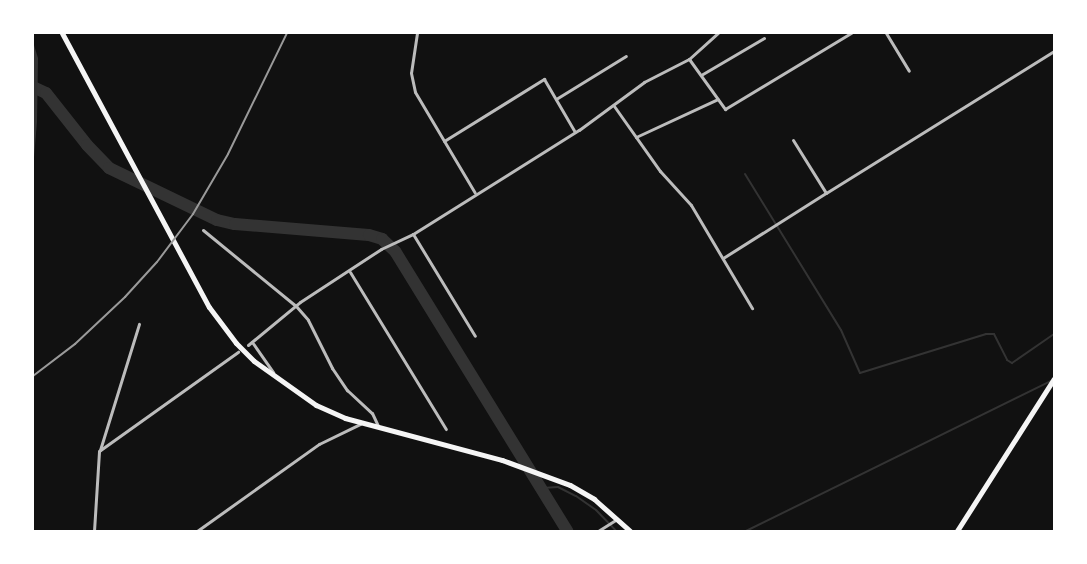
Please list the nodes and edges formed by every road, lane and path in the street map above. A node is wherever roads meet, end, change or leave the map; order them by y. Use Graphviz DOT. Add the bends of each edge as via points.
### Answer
graph roads {
  1 [pos="62,33"];
  2 [pos="417,33"];
  3 [pos="718,33"];
  4 [pos="851,33"];
  5 [pos="886,33"];
  6 [pos="764,38"];
  7 [pos="1054,51"];
  8 [pos="626,56"];
  9 [pos="689,59"];
  10 [pos="909,71"];
  11 [pos="701,75"];
  12 [pos="556,99"];
  13 [pos="719,99"];
  14 [pos="614,106"];
  15 [pos="576,132"];
  16 [pos="636,137"];
  17 [pos="793,140"];
  18 [pos="444,141"];
  19 [pos="475,193"];
  20 [pos="826,193"];
  21 [pos="203,230"];
  22 [pos="412,234"];
  23 [pos="723,258"];
  24 [pos="350,272"];
  25 [pos="296,306"];
  26 [pos="752,308"];
  27 [pos="139,324"];
  28 [pos="475,336"];
  29 [pos="252,342"];
  30 [pos="248,345"];
  31 [pos="238,352"];
  32 [pos="1054,379"];
  33 [pos="280,382"];
  34 [pos="362,423"];
  35 [pos="378,426"];
  36 [pos="446,429"];
  37 [pos="99,451"];
  38 [pos="617,519"];
  39 [pos="94,531"];
  40 [pos="197,531"];
  41 [pos="598,531"];
  42 [pos="630,531"];
  43 [pos="957,531"];
  1 -- 33 [label="main road" via="209,307 236,343"];
  2 -- 18 [label="street" via="411,73 415,92"];
  3 -- 9 [label="street"];
  4 -- 13 [label="street" via="725,109"];
  5 -- 10 [label="street"];
  6 -- 11 [label="street"];
  7 -- 20 [label="street"];
  8 -- 12 [label="street"];
  9 -- 11 [label="street"];
  9 -- 14 [label="street" via="644,82"];
  11 -- 13 [label="street"];
  12 -- 15 [label="street"];
  12 -- 18 [label="street" via="543,79"];
  13 -- 16 [label="street"];
  14 -- 15 [label="street"];
  14 -- 16 [label="street"];
  15 -- 19 [label="street"];
  16 -- 23 [label="street" via="691,205"];
  17 -- 20 [label="street"];
  18 -- 19 [label="street"];
  19 -- 22 [label="street"];
  20 -- 23 [label="street"];
  21 -- 25 [label="street"];
  22 -- 24 [label="street" via="381,249"];
  22 -- 28 [label="street"];
  23 -- 26 [label="street"];
  24 -- 25 [label="street"];
  24 -- 36 [label="street"];
  25 -- 29 [label="street"];
  25 -- 35 [label="street" via="347,390 372,413"];
  27 -- 37 [label="street"];
  29 -- 30 [label="street"];
  29 -- 33 [label="street"];
  31 -- 37 [label="street"];
  32 -- 43 [label="main road"];
  33 -- 34 [label="main road" via="316,405"];
  34 -- 35 [label="main road"];
  34 -- 40 [label="street" via="319,444"];
  35 -- 38 [label="main road" via="546,475 594,499"];
  37 -- 39 [label="street"];
  38 -- 41 [label="street"];
  38 -- 42 [label="main road"];
}
